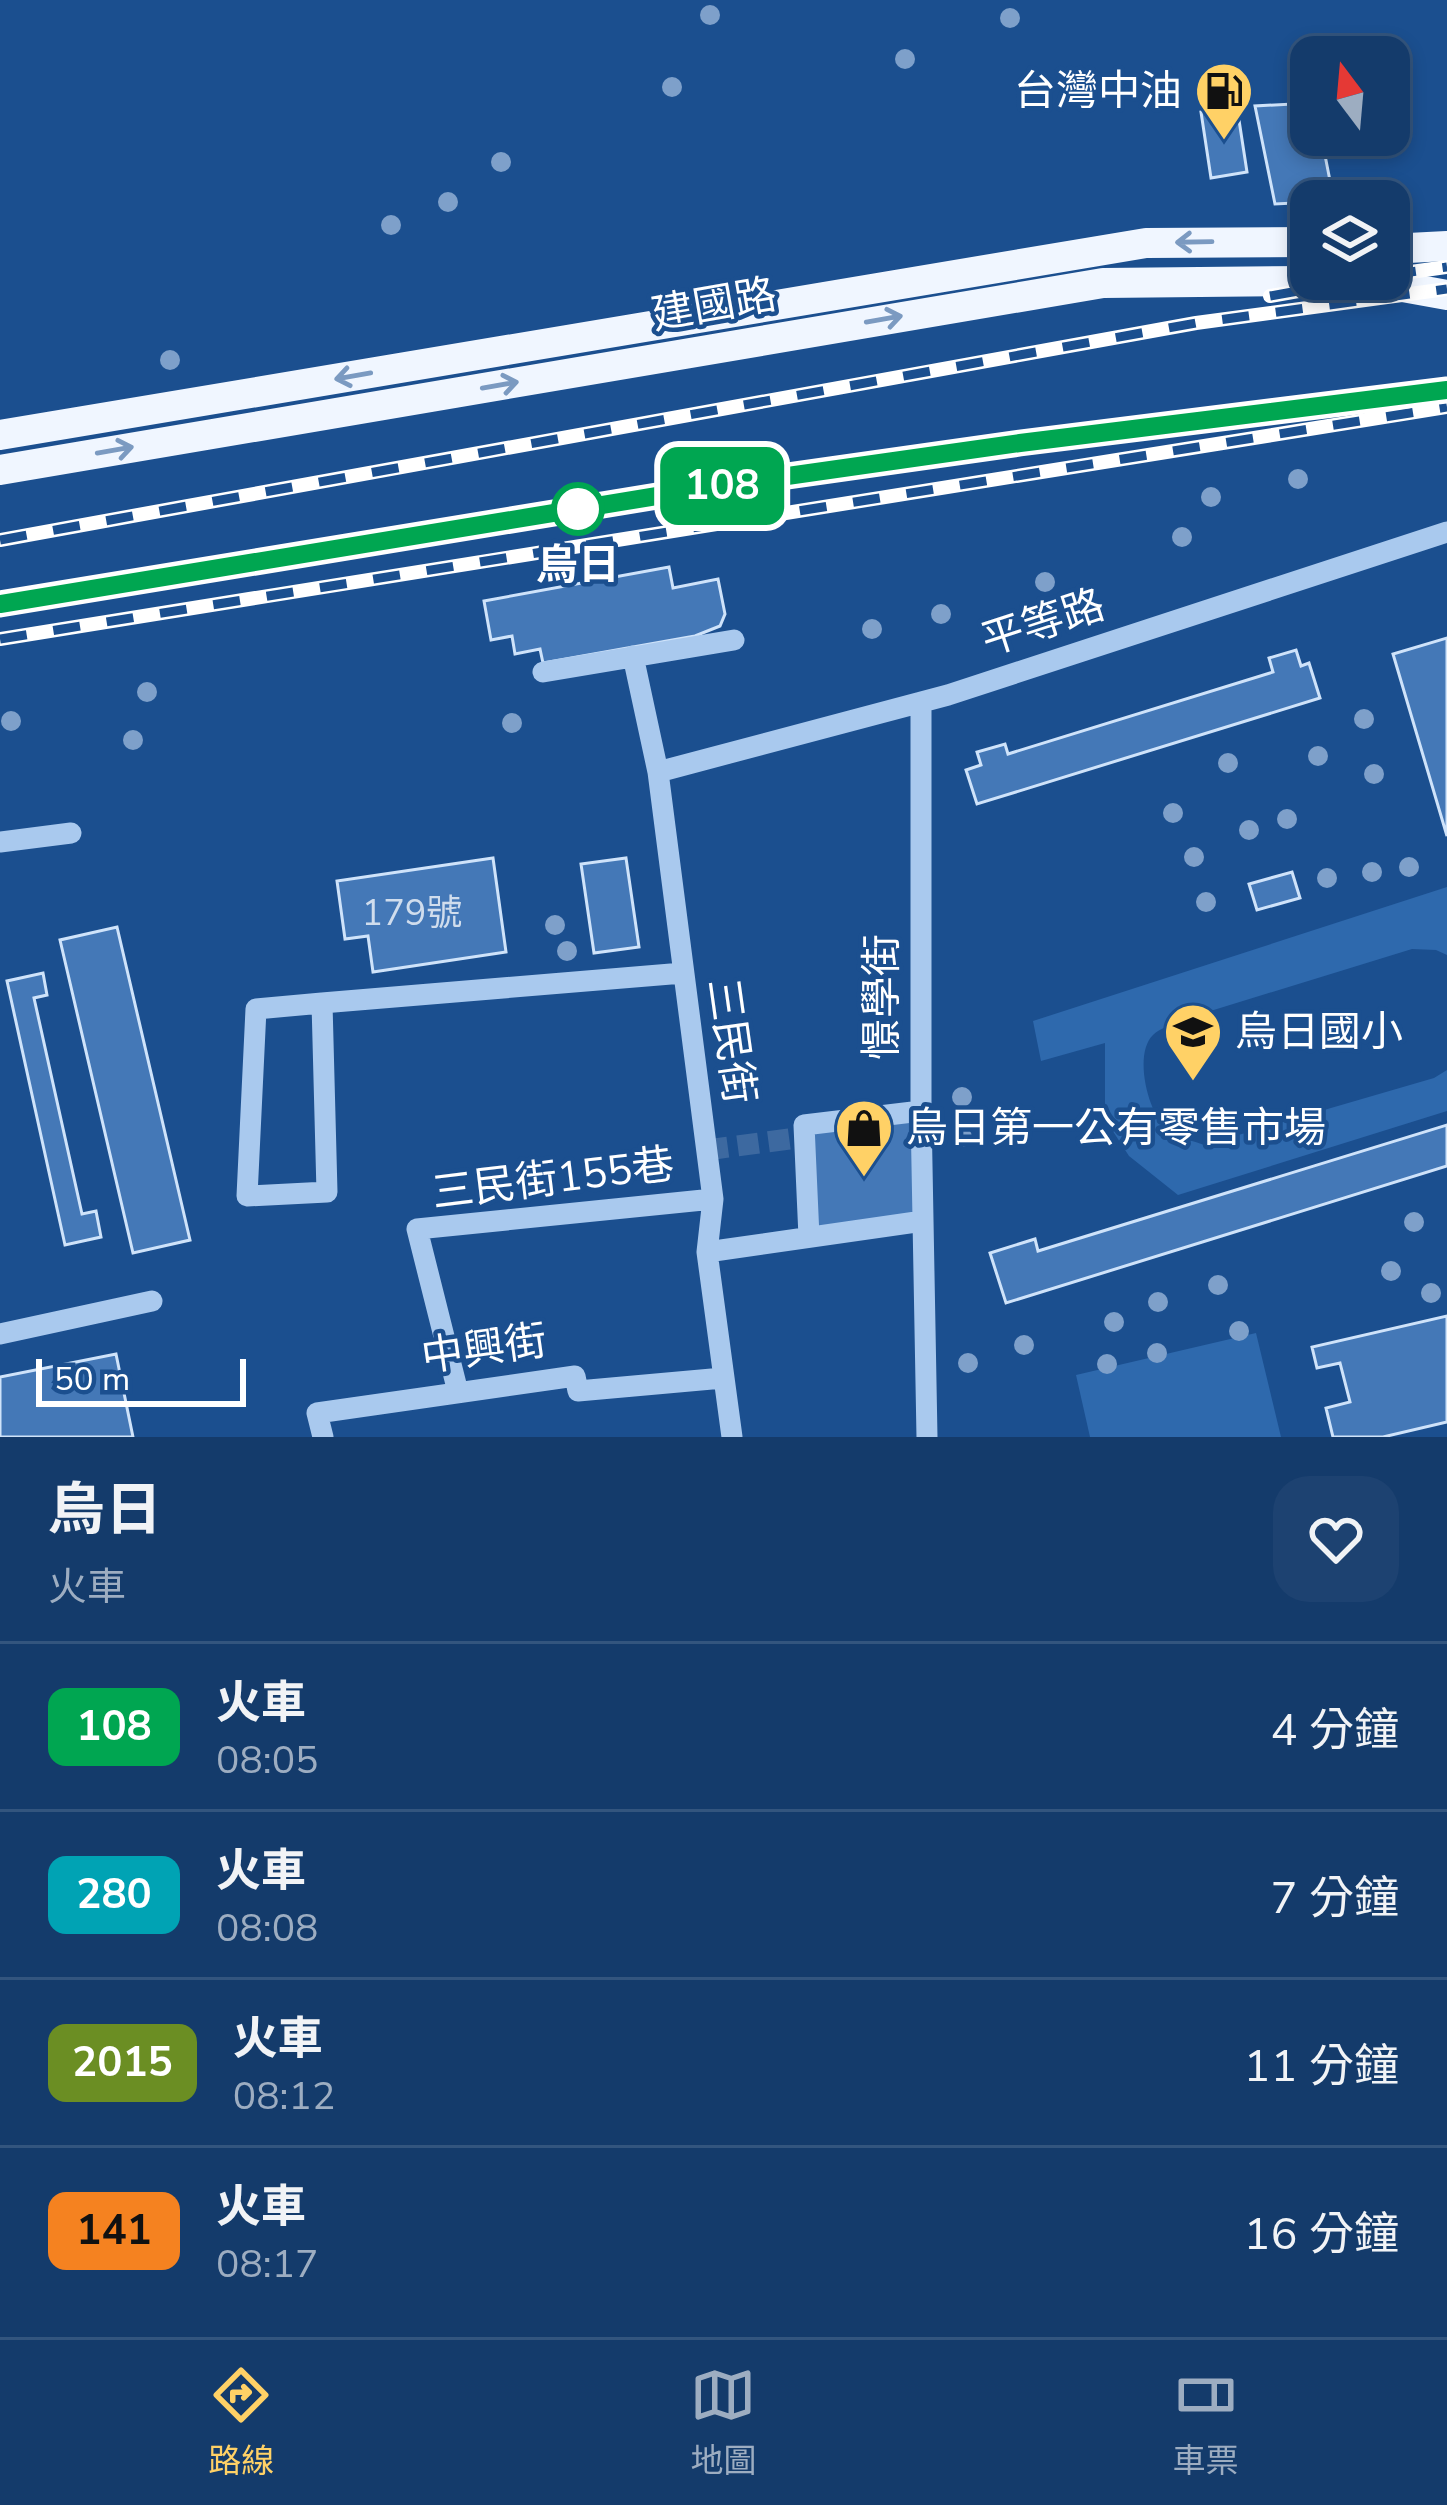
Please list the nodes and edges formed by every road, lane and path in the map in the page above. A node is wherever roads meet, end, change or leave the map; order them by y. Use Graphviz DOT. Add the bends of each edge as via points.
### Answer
graph roads {
  1 [pos="1290,242"];
  2 [pos="1447,246"];
  3 [pos="1410,248"];
  4 [pos="1447,295"];
  5 [pos="0,435"];
  6 [pos="0,470"];
  7 [pos="1447,532"];
  8 [pos="734,640"];
  9 [pos="633,656"];
  10 [pos="543,672"];
  11 [pos="921,702"];
  12 [pos="658,772"];
  13 [pos="71,833"];
  14 [pos="0,842"];
  15 [pos="683,974"];
  16 [pos="322,1003"];
  17 [pos="921,1111"];
  18 [pos="713,1198"];
  19 [pos="923,1221"];
  20 [pos="809,1238"];
  21 [pos="707,1252"];
  22 [pos="152,1301"];
  23 [pos="0,1334"];
  24 [pos="723,1378"];
  25 [pos="458,1392"];
  26 [pos="323,1437"];
  27 [pos="732,1437"];
  28 [pos="927,1437"];
  1 -- 5 [label="main road, 建國路, one-way" via="1145,243"];
  2 -- 3 [label="main road"];
  6 -- 4 [label="main road, 建國路, one-way" via="1103,283 1386,284"];
  7 -- 11 [label="street, 平等路"];
  8 -- 9 [label="street"];
  9 -- 10 [label="street"];
  9 -- 12 [label="street, 三民街"];
  11 -- 12 [label="street, 平等路"];
  11 -- 17 [label="street, 憬學街"];
  12 -- 15 [label="street, 三民街"];
  13 -- 14 [label="street"];
  15 -- 16 [label="street"];
  15 -- 18 [label="street, 三民街"];
  16 -- 16 [label="street" via="256,1009 247,1196 327,1192"];
  17 -- 19 [label="street, 憬學街"];
  17 -- 20 [label="street" via="804,1125"];
  18 -- 21 [label="street, 三民街"];
  18 -- 25 [label="street, 三民街155巷" via="418,1229"];
  19 -- 20 [label="street"];
  19 -- 28 [label="street, 憬學街"];
  20 -- 21 [label="street"];
  21 -- 24 [label="street, 三民街"];
  22 -- 23 [label="street"];
  24 -- 25 [label="street, 中興街" via="578,1391 575,1376"];
  24 -- 27 [label="street, 三民街"];
  25 -- 26 [label="street, 中興街" via="317,1413"];
}
